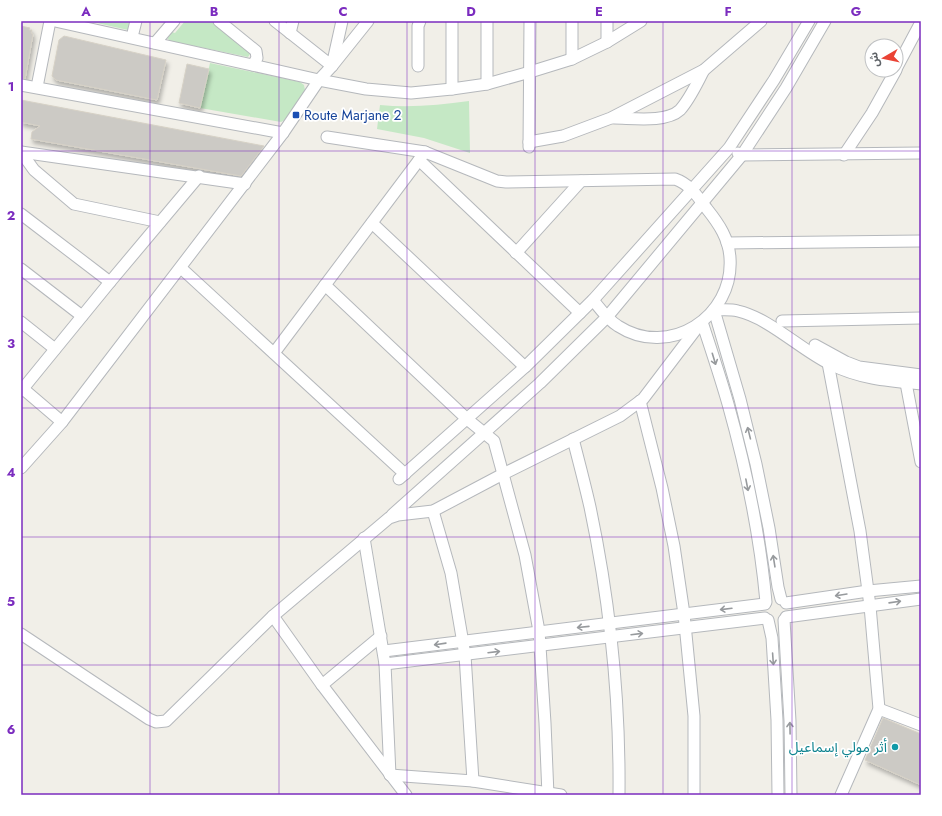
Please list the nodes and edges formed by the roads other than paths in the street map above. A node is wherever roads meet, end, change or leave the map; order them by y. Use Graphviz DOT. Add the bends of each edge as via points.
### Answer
graph roads {
  1 [pos="50,21"];
  2 [pos="55,21"];
  3 [pos="136,21"];
  4 [pos="174,21"];
  5 [pos="219,21"];
  6 [pos="275,21"];
  7 [pos="293,21"];
  8 [pos="342,21"];
  9 [pos="368,21"];
  10 [pos="420,21"];
  11 [pos="452,21"];
  12 [pos="487,21"];
  13 [pos="530,21"];
  14 [pos="572,21"];
  15 [pos="607,21"];
  16 [pos="641,21"];
  17 [pos="761,21"];
  18 [pos="808,21"];
  19 [pos="825,21"];
  20 [pos="921,22"];
  21 [pos="290,33"];
  22 [pos="132,37"];
  23 [pos="155,42"];
  24 [pos="607,42"];
  25 [pos="904,55"];
  26 [pos="572,59"];
  27 [pos="253,65"];
  28 [pos="332,66"];
  29 [pos="418,66"];
  30 [pos="704,70"];
  31 [pos="530,72"];
  32 [pos="892,78"];
  33 [pos="319,80"];
  34 [pos="487,84"];
  35 [pos="21,85"];
  36 [pos="37,87"];
  37 [pos="452,90"];
  38 [pos="610,118"];
  39 [pos="283,132"];
  40 [pos="327,137"];
  41 [pos="729,148"];
  42 [pos="21,152"];
  43 [pos="921,153"];
  44 [pos="742,155"];
  45 [pos="844,155"];
  46 [pos="422,156"];
  47 [pos="199,176"];
  48 [pos="581,181"];
  49 [pos="245,184"];
  50 [pos="691,189"];
  51 [pos="702,203"];
  52 [pos="21,214"];
  53 [pos="160,222"];
  54 [pos="372,223"];
  55 [pos="921,241"];
  56 [pos="727,243"];
  57 [pos="516,252"];
  58 [pos="21,268"];
  59 [pos="181,268"];
  60 [pos="110,282"];
  61 [pos="325,285"];
  62 [pos="593,300"];
  63 [pos="714,310"];
  64 [pos="580,313"];
  65 [pos="82,316"];
  66 [pos="607,317"];
  67 [pos="921,318"];
  68 [pos="782,321"];
  69 [pos="21,322"];
  70 [pos="701,323"];
  71 [pos="815,345"];
  72 [pos="55,348"];
  73 [pos="274,354"];
  74 [pos="828,363"];
  75 [pos="525,367"];
  76 [pos="921,375"];
  77 [pos="906,383"];
  78 [pos="921,384"];
  79 [pos="22,389"];
  80 [pos="640,401"];
  81 [pos="467,419"];
  82 [pos="62,422"];
  83 [pos="485,432"];
  84 [pos="573,439"];
  85 [pos="921,462"];
  86 [pos="21,468"];
  87 [pos="504,474"];
  88 [pos="433,511"];
  89 [pos="389,518"];
  90 [pos="364,538"];
  91 [pos="921,586"];
  92 [pos="868,591"];
  93 [pos="921,599"];
  94 [pos="784,601"];
  95 [pos="765,603"];
  96 [pos="870,606"];
  97 [pos="684,614"];
  98 [pos="273,616"];
  99 [pos="785,618"];
  100 [pos="767,619"];
  101 [pos="610,624"];
  102 [pos="686,628"];
  103 [pos="539,631"];
  104 [pos="21,634"];
  105 [pos="382,636"];
  106 [pos="612,637"];
  107 [pos="462,641"];
  108 [pos="540,646"];
  109 [pos="384,651"];
  110 [pos="465,655"];
  111 [pos="385,664"];
  112 [pos="322,685"];
  113 [pos="879,709"];
  114 [pos="921,725"];
  115 [pos="390,775"];
  116 [pos="473,781"];
  117 [pos="548,794"];
  118 [pos="406,795"];
  119 [pos="560,795"];
  120 [pos="619,795"];
  121 [pos="694,795"];
  122 [pos="778,795"];
  123 [pos="791,795"];
  124 [pos="841,795"];
  1 -- 36 [label="street"];
  2 -- 22 [label="street"];
  3 -- 22 [label="street"];
  4 -- 23 [label="street"];
  5 -- 27 [label="street" via="256,51 257,58"];
  6 -- 21 [label="street"];
  7 -- 21 [label="street"];
  8 -- 28 [label="street"];
  9 -- 28 [label="street"];
  10 -- 29 [label="street"];
  11 -- 37 [label="street"];
  12 -- 34 [label="street"];
  13 -- 31 [label="street"];
  14 -- 26 [label="street"];
  15 -- 24 [label="street"];
  16 -- 24 [label="street"];
  17 -- 30 [label="street"];
  18 -- 41 [label="street" via="774,80"];
  19 -- 44 [label="street" via="786,88"];
  20 -- 25 [label="street"];
  21 -- 28 [label="street"];
  22 -- 23 [label="street"];
  23 -- 27 [label="street"];
  24 -- 26 [label="street"];
  26 -- 31 [label="street"];
  27 -- 33 [label="street"];
  28 -- 33 [label="street"];
  30 -- 38 [label="street"];
  30 -- 38 [label="street" via="688,99 673,115 662,118"];
  31 -- 34 [label="street"];
  31 -- 38 [label="street" via="529,145"];
  32 -- 45 [label="street"];
  33 -- 37 [label="street" via="410,93"];
  33 -- 39 [label="street"];
  34 -- 37 [label="street"];
  35 -- 36 [label="street"];
  36 -- 39 [label="street"];
  39 -- 49 [label="street"];
  40 -- 46 [label="street"];
  41 -- 44 [label="street"];
  41 -- 50 [label="street"];
  42 -- 47 [label="street"];
  42 -- 53 [label="street" via="34,170 74,204"];
  43 -- 45 [label="street"];
  44 -- 45 [label="street"];
  44 -- 51 [label="street"];
  46 -- 48 [label="street" via="497,181"];
  46 -- 54 [label="street"];
  46 -- 57 [label="street"];
  47 -- 49 [label="street"];
  47 -- 53 [label="street"];
  48 -- 50 [label="street" via="675,179 682,181"];
  48 -- 57 [label="street"];
  49 -- 59 [label="street"];
  50 -- 51 [label="street"];
  50 -- 62 [label="street"];
  51 -- 56 [label="street" via="718,223"];
  51 -- 66 [label="street"];
  52 -- 60 [label="street"];
  53 -- 60 [label="street"];
  54 -- 61 [label="street"];
  54 -- 75 [label="street"];
  55 -- 56 [label="street"];
  56 -- 63 [label="street" via="730,258 728,283"];
  57 -- 64 [label="street"];
  58 -- 65 [label="street"];
  59 -- 73 [label="street"];
  59 -- 82 [label="street"];
  60 -- 65 [label="street"];
  61 -- 73 [label="street"];
  61 -- 81 [label="street"];
  62 -- 64 [label="street"];
  62 -- 66 [label="street"];
  63 -- 70 [label="street"];
  63 -- 74 [label="street" via="737,311 760,319"];
  94 -- 63 [label="street, one-way" via="756,464"];
  64 -- 75 [label="street"];
  65 -- 72 [label="street"];
  66 -- 70 [label="street" via="618,327 653,338 678,335"];
  66 -- 83 [label="street" via="540,383"];
  67 -- 68 [label="street"];
  69 -- 72 [label="street"];
  70 -- 80 [label="street"];
  70 -- 95 [label="street, one-way" via="728,405 744,468"];
  71 -- 76 [label="street" via="859,367"];
  72 -- 79 [label="street"];
  73 -- 81 [label="street" via="402,477"];
  74 -- 77 [label="street" via="864,377"];
  74 -- 92 [label="street" via="860,531"];
  75 -- 81 [label="street"];
  77 -- 78 [label="street"];
  77 -- 85 [label="street"];
  79 -- 82 [label="street"];
  80 -- 84 [label="street" via="620,416"];
  80 -- 97 [label="street" via="674,546"];
  81 -- 83 [label="street"];
  82 -- 86 [label="street"];
  83 -- 87 [label="street" via="494,440"];
  83 -- 89 [label="street"];
  84 -- 87 [label="street"];
  84 -- 101 [label="street" via="591,513"];
  87 -- 88 [label="street"];
  87 -- 103 [label="street" via="525,554"];
  88 -- 89 [label="street"];
  88 -- 107 [label="street" via="451,573"];
  89 -- 90 [label="street"];
  90 -- 98 [label="street"];
  90 -- 105 [label="street"];
  91 -- 92 [label="street"];
  92 -- 94 [label="street, one-way"];
  92 -- 96 [label="street"];
  96 -- 93 [label="street, one-way"];
  94 -- 95 [label="street" via="773,598"];
  94 -- 99 [label="street" via="788,610"];
  95 -- 97 [label="street, one-way"];
  95 -- 100 [label="street" via="763,611"];
  96 -- 99 [label="street"];
  96 -- 113 [label="street"];
  97 -- 101 [label="street"];
  97 -- 102 [label="street"];
  98 -- 104 [label="street" via="170,718 160,723 149,719"];
  98 -- 112 [label="street"];
  99 -- 100 [label="street" via="774,623"];
  123 -- 99 [label="street, one-way"];
  100 -- 102 [label="street"];
  100 -- 122 [label="street, one-way" via="772,638 777,713"];
  101 -- 103 [label="street, one-way"];
  101 -- 106 [label="street"];
  106 -- 102 [label="street, one-way"];
  102 -- 121 [label="street" via="694,716"];
  103 -- 107 [label="street"];
  103 -- 108 [label="street"];
  105 -- 109 [label="street"];
  105 -- 112 [label="street"];
  106 -- 108 [label="street"];
  106 -- 120 [label="street"];
  107 -- 109 [label="street, one-way"];
  107 -- 110 [label="street"];
  110 -- 108 [label="street, one-way"];
  108 -- 117 [label="street"];
  109 -- 111 [label="street"];
  110 -- 111 [label="street"];
  110 -- 116 [label="street"];
  111 -- 115 [label="street"];
  112 -- 115 [label="street"];
  113 -- 114 [label="street"];
  113 -- 124 [label="street"];
  115 -- 116 [label="street"];
  115 -- 118 [label="street"];
  116 -- 117 [label="street"];
  117 -- 119 [label="street"];
}
